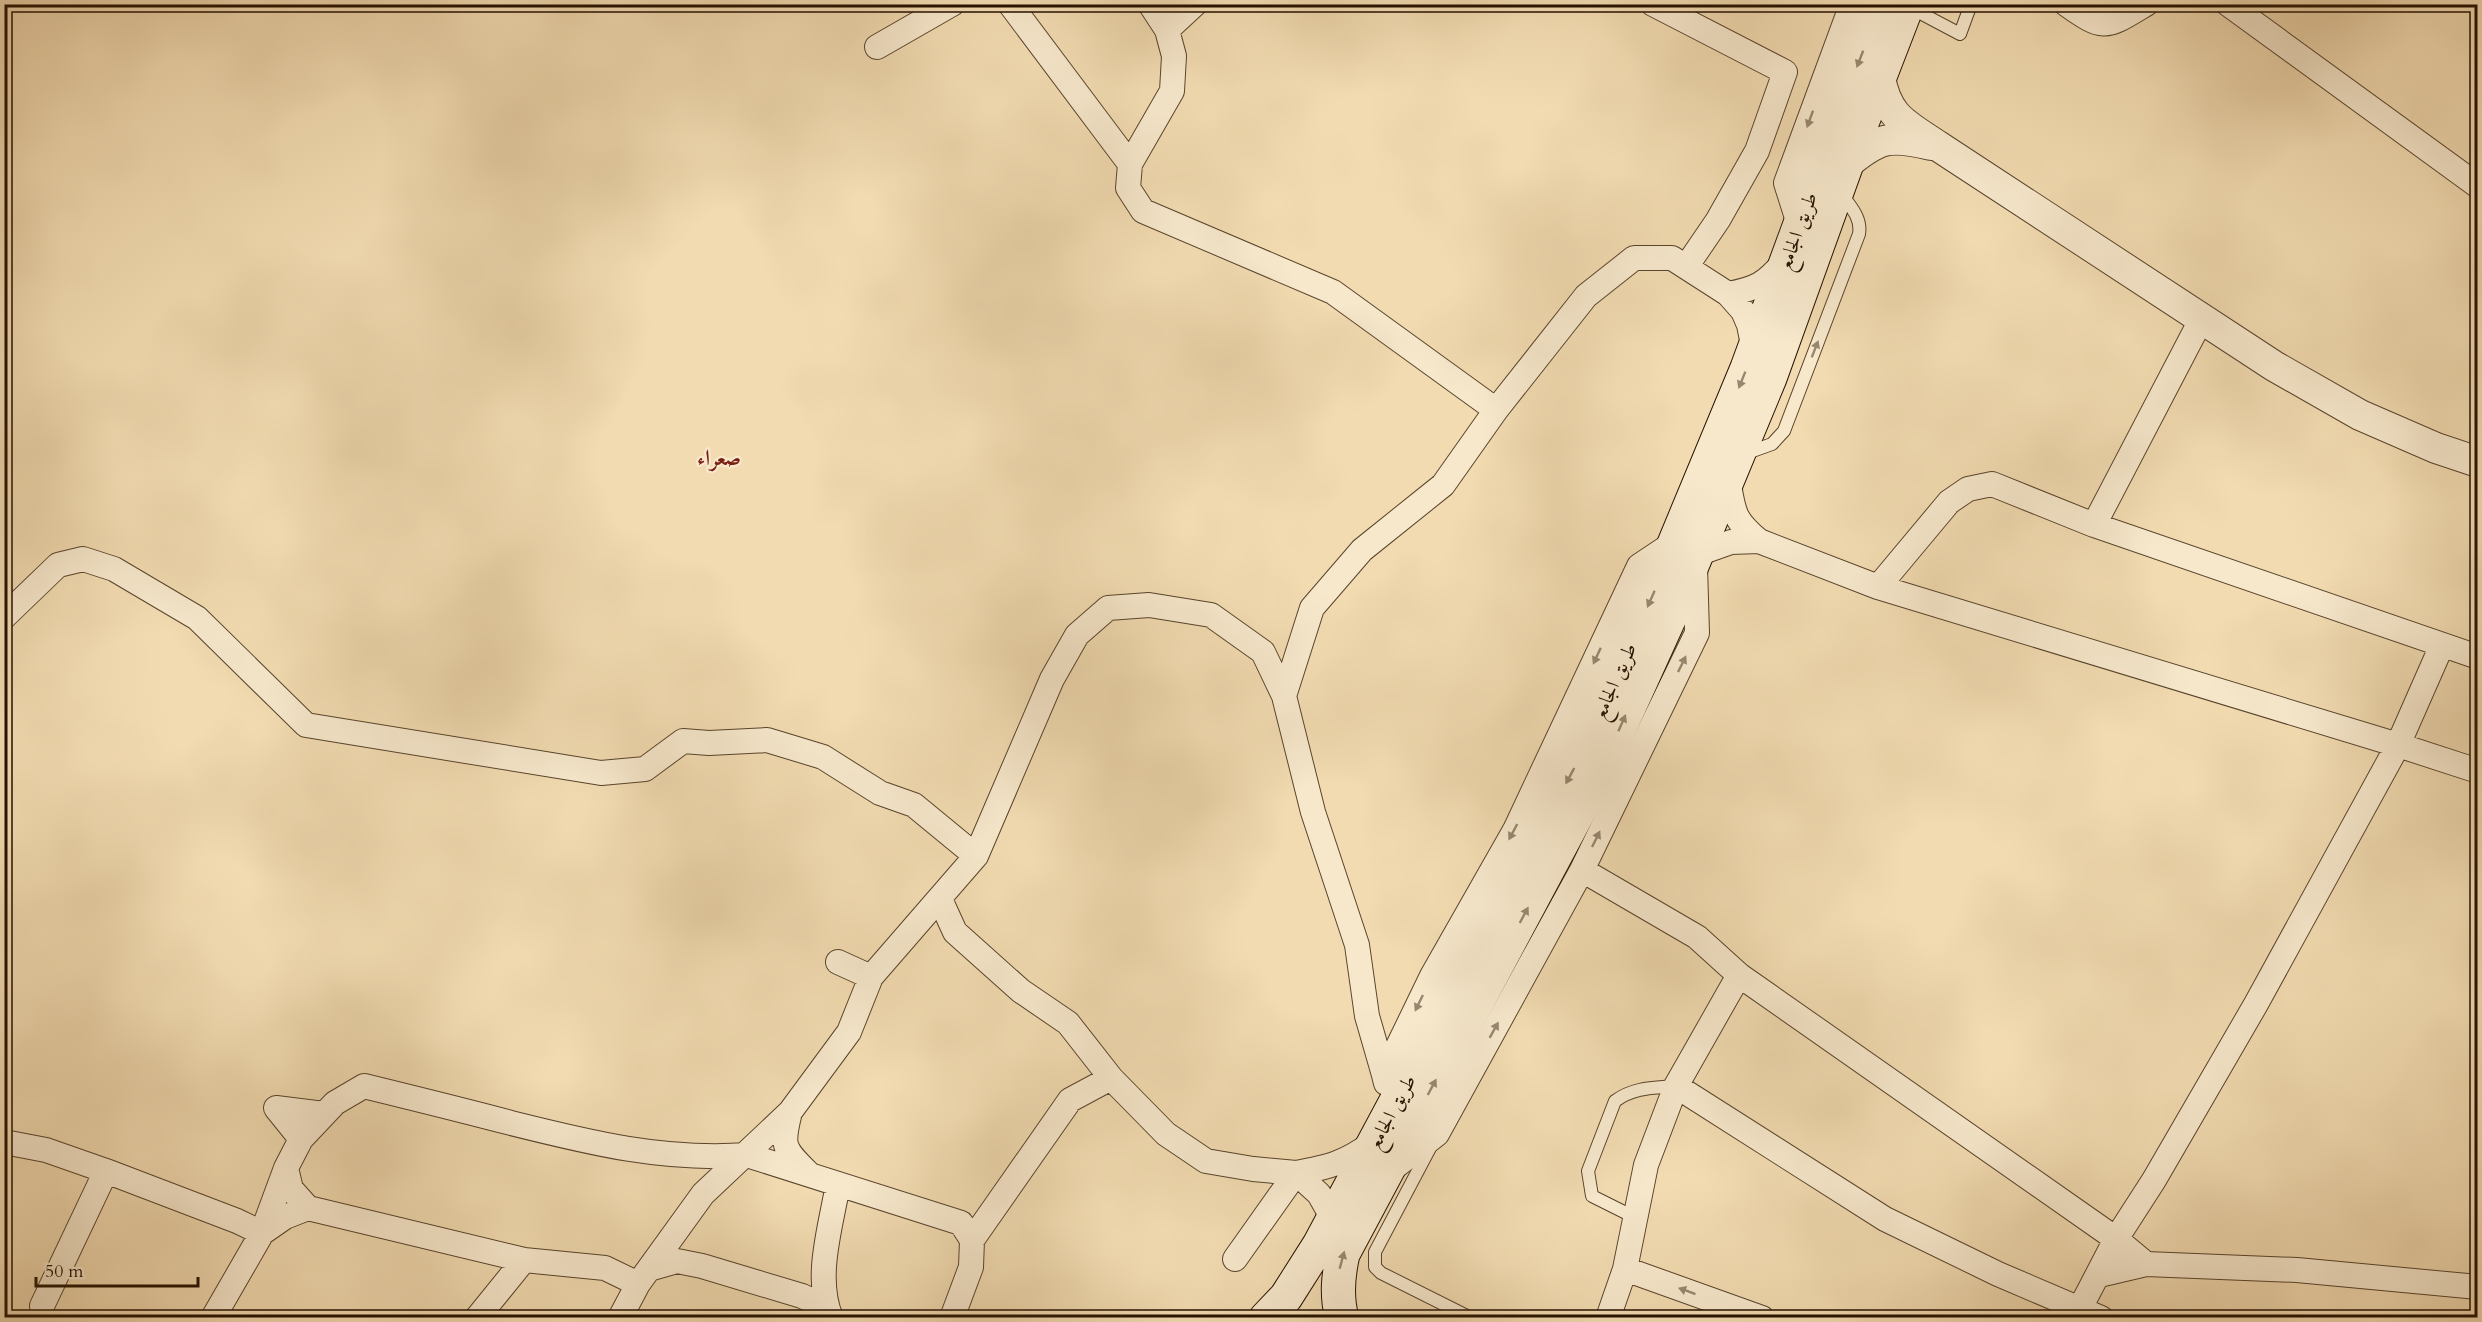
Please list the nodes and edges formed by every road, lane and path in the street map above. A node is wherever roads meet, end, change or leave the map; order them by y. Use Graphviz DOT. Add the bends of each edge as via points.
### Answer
graph roads {
  1 [pos="952,4"];
  2 [pos="1010,4"];
  3 [pos="1150,4"];
  4 [pos="1195,4"];
  5 [pos="1653,4"];
  6 [pos="1852,4"];
  7 [pos="1971,4"];
  8 [pos="2066,4"];
  9 [pos="2146,4"];
  10 [pos="2228,4"];
  11 [pos="1899,5"];
  12 [pos="2120,14"];
  13 [pos="1167,30"];
  14 [pos="877,47"];
  15 [pos="1880,77"];
  16 [pos="1938,147"];
  17 [pos="1130,164"];
  18 [pos="1842,177"];
  19 [pos="2478,186"];
  20 [pos="1799,224"];
  21 [pos="1787,258"];
  22 [pos="1686,267"];
  23 [pos="1728,294"];
  24 [pos="2202,318"];
  25 [pos="1754,350"];
  26 [pos="1496,410"];
  27 [pos="2478,462"];
  28 [pos="1733,468"];
  29 [pos="2094,525"];
  30 [pos="1759,541"];
  31 [pos="1689,552"];
  32 [pos="1878,586"];
  33 [pos="4,617"];
  34 [pos="2442,645"];
  35 [pos="2478,657"];
  36 [pos="1284,696"];
  37 [pos="2398,745"];
  38 [pos="2478,771"];
  39 [pos="976,856"];
  40 [pos="1582,870"];
  41 [pos="940,899"];
  42 [pos="955,932"];
  43 [pos="911,933"];
  44 [pos="838,962"];
  45 [pos="1739,975"];
  46 [pos="871,977"];
  47 [pos="1384,1075"];
  48 [pos="1111,1078"];
  49 [pos="1676,1086"];
  50 [pos="1393,1107"];
  51 [pos="790,1112"];
  52 [pos="324,1114"];
  53 [pos="1437,1134"];
  54 [pos="301,1139"];
  55 [pos="1375,1141"];
  56 [pos="4,1142"];
  57 [pos="747,1155"];
  58 [pos="670,1156"];
  59 [pos="286,1168"];
  60 [pos="106,1171"];
  61 [pos="1296,1173"];
  62 [pos="1385,1174"];
  63 [pos="811,1175"];
  64 [pos="838,1184"];
  65 [pos="703,1194"];
  66 [pos="308,1208"];
  67 [pos="1636,1218"];
  68 [pos="1333,1219"];
  69 [pos="684,1220"];
  70 [pos="262,1233"];
  71 [pos="2116,1239"];
  72 [pos="972,1240"];
  73 [pos="1234,1259"];
  74 [pos="524,1260"];
  75 [pos="2146,1264"];
  76 [pos="702,1266"];
  77 [pos="1625,1269"];
  78 [pos="2099,1275"];
  79 [pos="823,1276"];
  80 [pos="644,1277"];
  81 [pos="2478,1287"];
  82 [pos="802,1296"];
  83 [pos="829,1312"];
  84 [pos="2077,1313"];
  85 [pos="47,1314"];
  86 [pos="213,1317"];
  87 [pos="477,1317"];
  88 [pos="620,1317"];
  89 [pos="952,1317"];
  90 [pos="1266,1317"];
  91 [pos="1342,1317"];
  92 [pos="1471,1317"];
  93 [pos="1608,1317"];
  94 [pos="1762,1317"];
  95 [pos="2101,1317"];
  1 -- 14 [label="street"];
  2 -- 17 [label="street"];
  3 -- 13 [label="street"];
  4 -- 13 [label="street"];
  5 -- 22 [label="street" via="1785,72 1757,151"];
  6 -- 20 [label="street, one-way" via="1786,183"];
  7 -- 11 [label="lane" via="1960,34"];
  8 -- 12 [label="street" via="2092,23"];
  9 -- 12 [label="street"];
  10 -- 19 [label="street"];
  11 -- 15 [label="main road, طريق الجامع"];
  11 -- 20 [label="main road, طريق الجامع, one-way"];
  13 -- 17 [label="street" via="1174,56 1172,91"];
  15 -- 16 [label="street" via="1883,96 1894,115"];
  15 -- 18 [label="main road, طريق الجامع"];
  16 -- 18 [label="street" via="1909,139 1886,139 1868,147"];
  16 -- 24 [label="street"];
  17 -- 26 [label="street" via="1128,188 1143,211 1333,292"];
  28 -- 18 [label="main road, طريق الجامع, one-way" via="1770,378"];
  20 -- 21 [label="main road, طريق الجامع"];
  21 -- 23 [label="street" via="1768,281"];
  21 -- 25 [label="main road, طريق الجامع"];
  22 -- 23 [label="street"];
  22 -- 26 [label="street" via="1672,258 1634,258 1587,296"];
  23 -- 25 [label="street" via="1743,311"];
  24 -- 27 [label="street" via="2274,366 2360,415"];
  24 -- 29 [label="street"];
  25 -- 31 [label="main road, طريق الجامع, one-way"];
  26 -- 36 [label="street" via="1443,485 1362,550 1312,608"];
  28 -- 30 [label="street" via="1732,505 1739,524"];
  28 -- 31 [label="main road, طريق الجامع"];
  29 -- 32 [label="street" via="1992,484 1968,489 1949,502"];
  29 -- 34 [label="street"];
  30 -- 31 [label="street" via="1731,542"];
  30 -- 32 [label="street"];
  40 -- 31 [label="street, one-way" via="1697,633"];
  31 -- 47 [label="street, one-way" via="1639,566 1515,830 1432,976"];
  31 -- 50 [label="main road, طريق الجامع, one-way"];
  62 -- 31 [label="main road, طريق الجامع, one-way" via="1598,776"];
  32 -- 37 [label="street"];
  33 -- 39 [label="street" via="58,565 83,559 114,569 197,618 306,725 601,773 645,769 683,741 767,740 823,757 880,793 914,805"];
  34 -- 35 [label="street"];
  34 -- 37 [label="street"];
  36 -- 39 [label="street" via="1263,652 1211,615 1149,605 1108,608 1077,635 1052,679"];
  36 -- 47 [label="street" via="1313,812 1356,945 1367,1016"];
  37 -- 38 [label="street"];
  37 -- 71 [label="street" via="2256,1004"];
  39 -- 41 [label="street"];
  40 -- 45 [label="street" via="1697,937"];
  53 -- 40 [label="street, one-way"];
  41 -- 42 [label="street"];
  41 -- 43 [label="street"];
  42 -- 43 [label="street"];
  42 -- 48 [label="street" via="1021,991 1068,1023"];
  43 -- 46 [label="street"];
  44 -- 46 [label="street"];
  45 -- 49 [label="street"];
  45 -- 71 [label="street"];
  46 -- 51 [label="street" via="849,1032"];
  47 -- 50 [label="street"];
  48 -- 61 [label="street" via="1166,1134 1206,1161"];
  48 -- 72 [label="street" via="1070,1100"];
  49 -- 67 [label="street" via="1646,1165"];
  49 -- 67 [label="lane" via="1637,1089 1616,1101 1588,1172 1592,1196"];
  49 -- 84 [label="street" via="1885,1219"];
  50 -- 55 [label="main road, طريق الجامع"];
  51 -- 57 [label="street"];
  51 -- 63 [label="street" via="783,1139 792,1157"];
  52 -- 54 [label="street"];
  52 -- 54 [label="street" via="276,1108"];
  52 -- 58 [label="street" via="364,1086 585,1141"];
  53 -- 62 [label="street"];
  53 -- 92 [label="lane" via="1375,1252 1374,1267"];
  54 -- 59 [label="street"];
  55 -- 61 [label="street" via="1351,1159"];
  55 -- 68 [label="main road, طريق الجامع"];
  56 -- 60 [label="street" via="46,1150"];
  57 -- 58 [label="street"];
  57 -- 63 [label="street"];
  57 -- 65 [label="street"];
  58 -- 65 [label="street" via="696,1173"];
  59 -- 66 [label="street" via="291,1189"];
  59 -- 70 [label="street"];
  60 -- 70 [label="street"];
  60 -- 85 [label="street"];
  61 -- 68 [label="street" via="1319,1194"];
  61 -- 73 [label="street"];
  91 -- 62 [label="main road, طريق الجامع, one-way" via="1338,1278 1343,1254"];
  63 -- 64 [label="street"];
  64 -- 72 [label="street" via="961,1223"];
  64 -- 79 [label="street"];
  65 -- 69 [label="street"];
  66 -- 70 [label="street" via="285,1217"];
  66 -- 74 [label="street"];
  67 -- 77 [label="street"];
  68 -- 90 [label="main road, طريق الجامع" via="1286,1298"];
  69 -- 76 [label="street" via="688,1248"];
  69 -- 80 [label="street"];
  70 -- 86 [label="street"];
  71 -- 75 [label="street"];
  71 -- 78 [label="street"];
  72 -- 89 [label="street" via="970,1267"];
  74 -- 80 [label="street" via="605,1268"];
  74 -- 87 [label="street"];
  75 -- 78 [label="street"];
  75 -- 81 [label="street" via="2298,1270"];
  76 -- 80 [label="street" via="677,1261"];
  76 -- 82 [label="street"];
  77 -- 93 [label="street"];
  94 -- 77 [label="street, one-way"];
  78 -- 84 [label="street"];
  79 -- 82 [label="street"];
  79 -- 83 [label="street"];
  80 -- 88 [label="street"];
  82 -- 83 [label="street"];
  84 -- 95 [label="street"];
}
